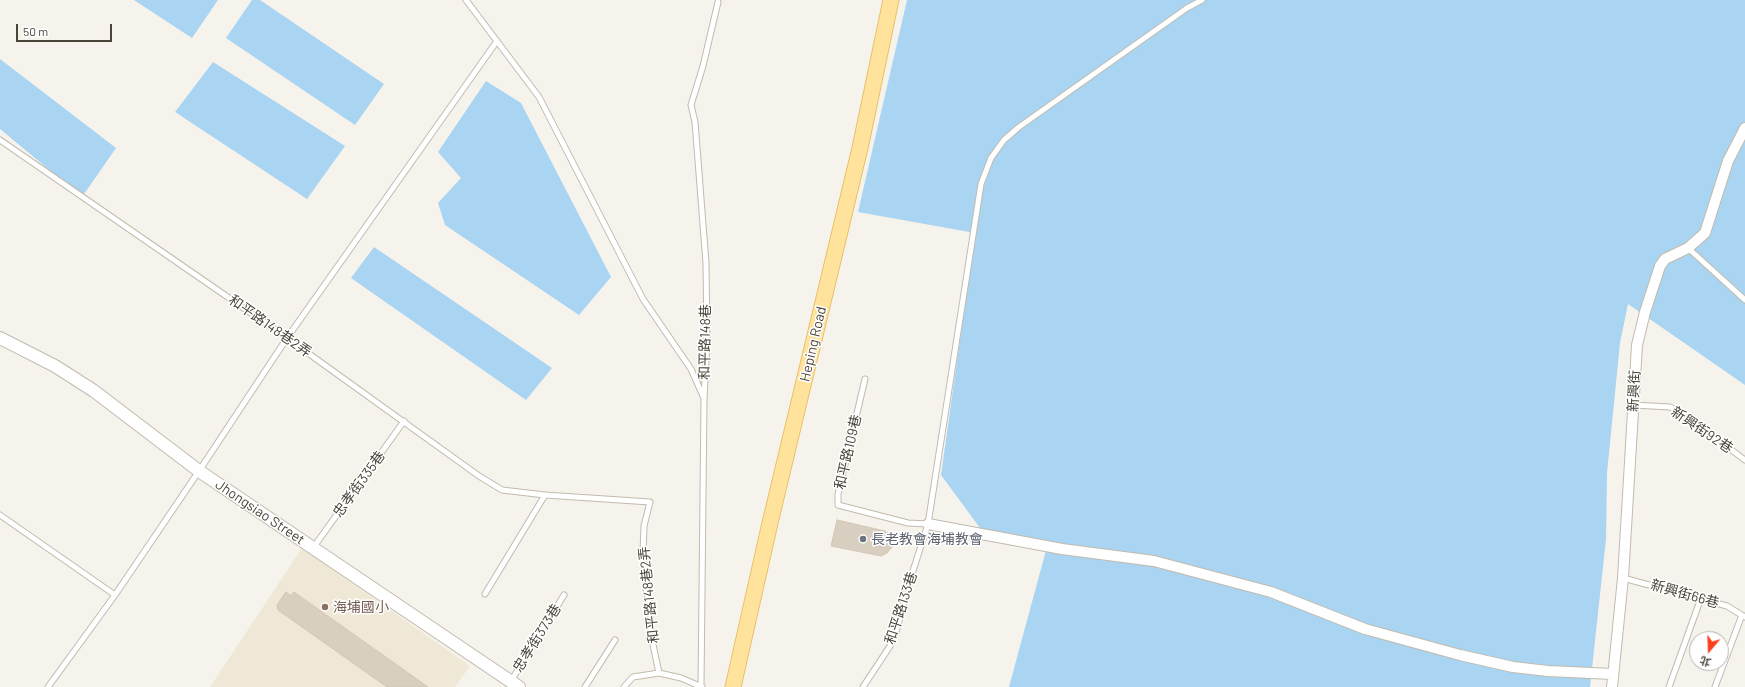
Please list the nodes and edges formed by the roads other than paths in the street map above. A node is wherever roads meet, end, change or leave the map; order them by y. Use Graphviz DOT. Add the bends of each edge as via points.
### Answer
graph roads {
  1 [pos="466,0"];
  2 [pos="891,0"];
  3 [pos="1202,0"];
  4 [pos="718,2"];
  5 [pos="496,41"];
  6 [pos="1745,128"];
  7 [pos="0,140"];
  8 [pos="1690,247"];
  9 [pos="1745,300"];
  10 [pos="0,338"];
  11 [pos="287,338"];
  12 [pos="865,379"];
  13 [pos="704,398"];
  14 [pos="1633,405"];
  15 [pos="404,421"];
  16 [pos="1745,460"];
  17 [pos="199,471"];
  18 [pos="545,495"];
  19 [pos="0,515"];
  20 [pos="928,524"];
  21 [pos="313,548"];
  22 [pos="1624,578"];
  23 [pos="485,594"];
  24 [pos="115,595"];
  25 [pos="564,595"];
  26 [pos="1700,598"];
  27 [pos="1743,616"];
  28 [pos="615,640"];
  29 [pos="659,673"];
  30 [pos="1612,674"];
  31 [pos="515,684"];
  32 [pos="48,687"];
  33 [pos="585,687"];
  34 [pos="624,687"];
  35 [pos="702,687"];
  36 [pos="733,687"];
  37 [pos="863,687"];
  38 [pos="1612,687"];
  39 [pos="1669,687"];
  40 [pos="1715,687"];
  1 -- 5 [label="lane"];
  2 -- 36 [label="main road, Heping Road" via="860,148"];
  3 -- 20 [label="lane, 和平路133巷" via="1019,127 1004,140 991,158 981,184"];
  4 -- 13 [label="lane, 和平路148巷" via="691,105 695,122 706,263 707,340"];
  5 -- 11 [label="lane"];
  5 -- 13 [label="lane" via="539,97 643,299 691,369"];
  6 -- 8 [label="street, 新興街" via="1728,161 1705,233"];
  7 -- 11 [label="lane, 和平路148巷2弄"];
  8 -- 9 [label="lane"];
  8 -- 14 [label="street, 新興街" via="1665,259 1652,288 1637,345"];
  10 -- 17 [label="street, Jhongsiao Street" via="55,366 94,391"];
  11 -- 15 [label="lane, 和平路148巷2弄"];
  11 -- 17 [label="lane"];
  12 -- 20 [label="lane, 和平路109巷" via="838,494 838,505 908,523"];
  13 -- 35 [label="lane, 和平路148巷"];
  14 -- 16 [label="lane, 新興街92巷" via="1670,407"];
  14 -- 22 [label="street, 新興街"];
  15 -- 18 [label="lane, 和平路148巷2弄" via="502,490"];
  15 -- 21 [label="lane, 忠孝街335巷"];
  17 -- 21 [label="street, Jhongsiao Street"];
  17 -- 24 [label="lane"];
  18 -- 23 [label="lane"];
  18 -- 29 [label="lane, 和平路148巷2弄" via="650,502 644,526 642,553 650,606 651,635"];
  19 -- 24 [label="lane"];
  20 -- 30 [label="street" via="1062,549 1154,561 1270,592 1365,628 1460,656 1513,667"];
  20 -- 37 [label="lane, 和平路133巷" via="896,632 890,646"];
  21 -- 31 [label="street, Jhongsiao Street"];
  22 -- 26 [label="lane, 新興街66巷"];
  22 -- 30 [label="street, 新興街"];
  24 -- 32 [label="lane"];
  25 -- 31 [label="lane, 忠孝街373巷"];
  26 -- 27 [label="lane, 新興街66巷" via="1727,606"];
  26 -- 39 [label="lane"];
  27 -- 40 [label="lane"];
  28 -- 33 [label="lane"];
  29 -- 34 [label="lane" via="633,677"];
  29 -- 35 [label="lane" via="681,678"];
  30 -- 38 [label="street, 新興街"];
}
